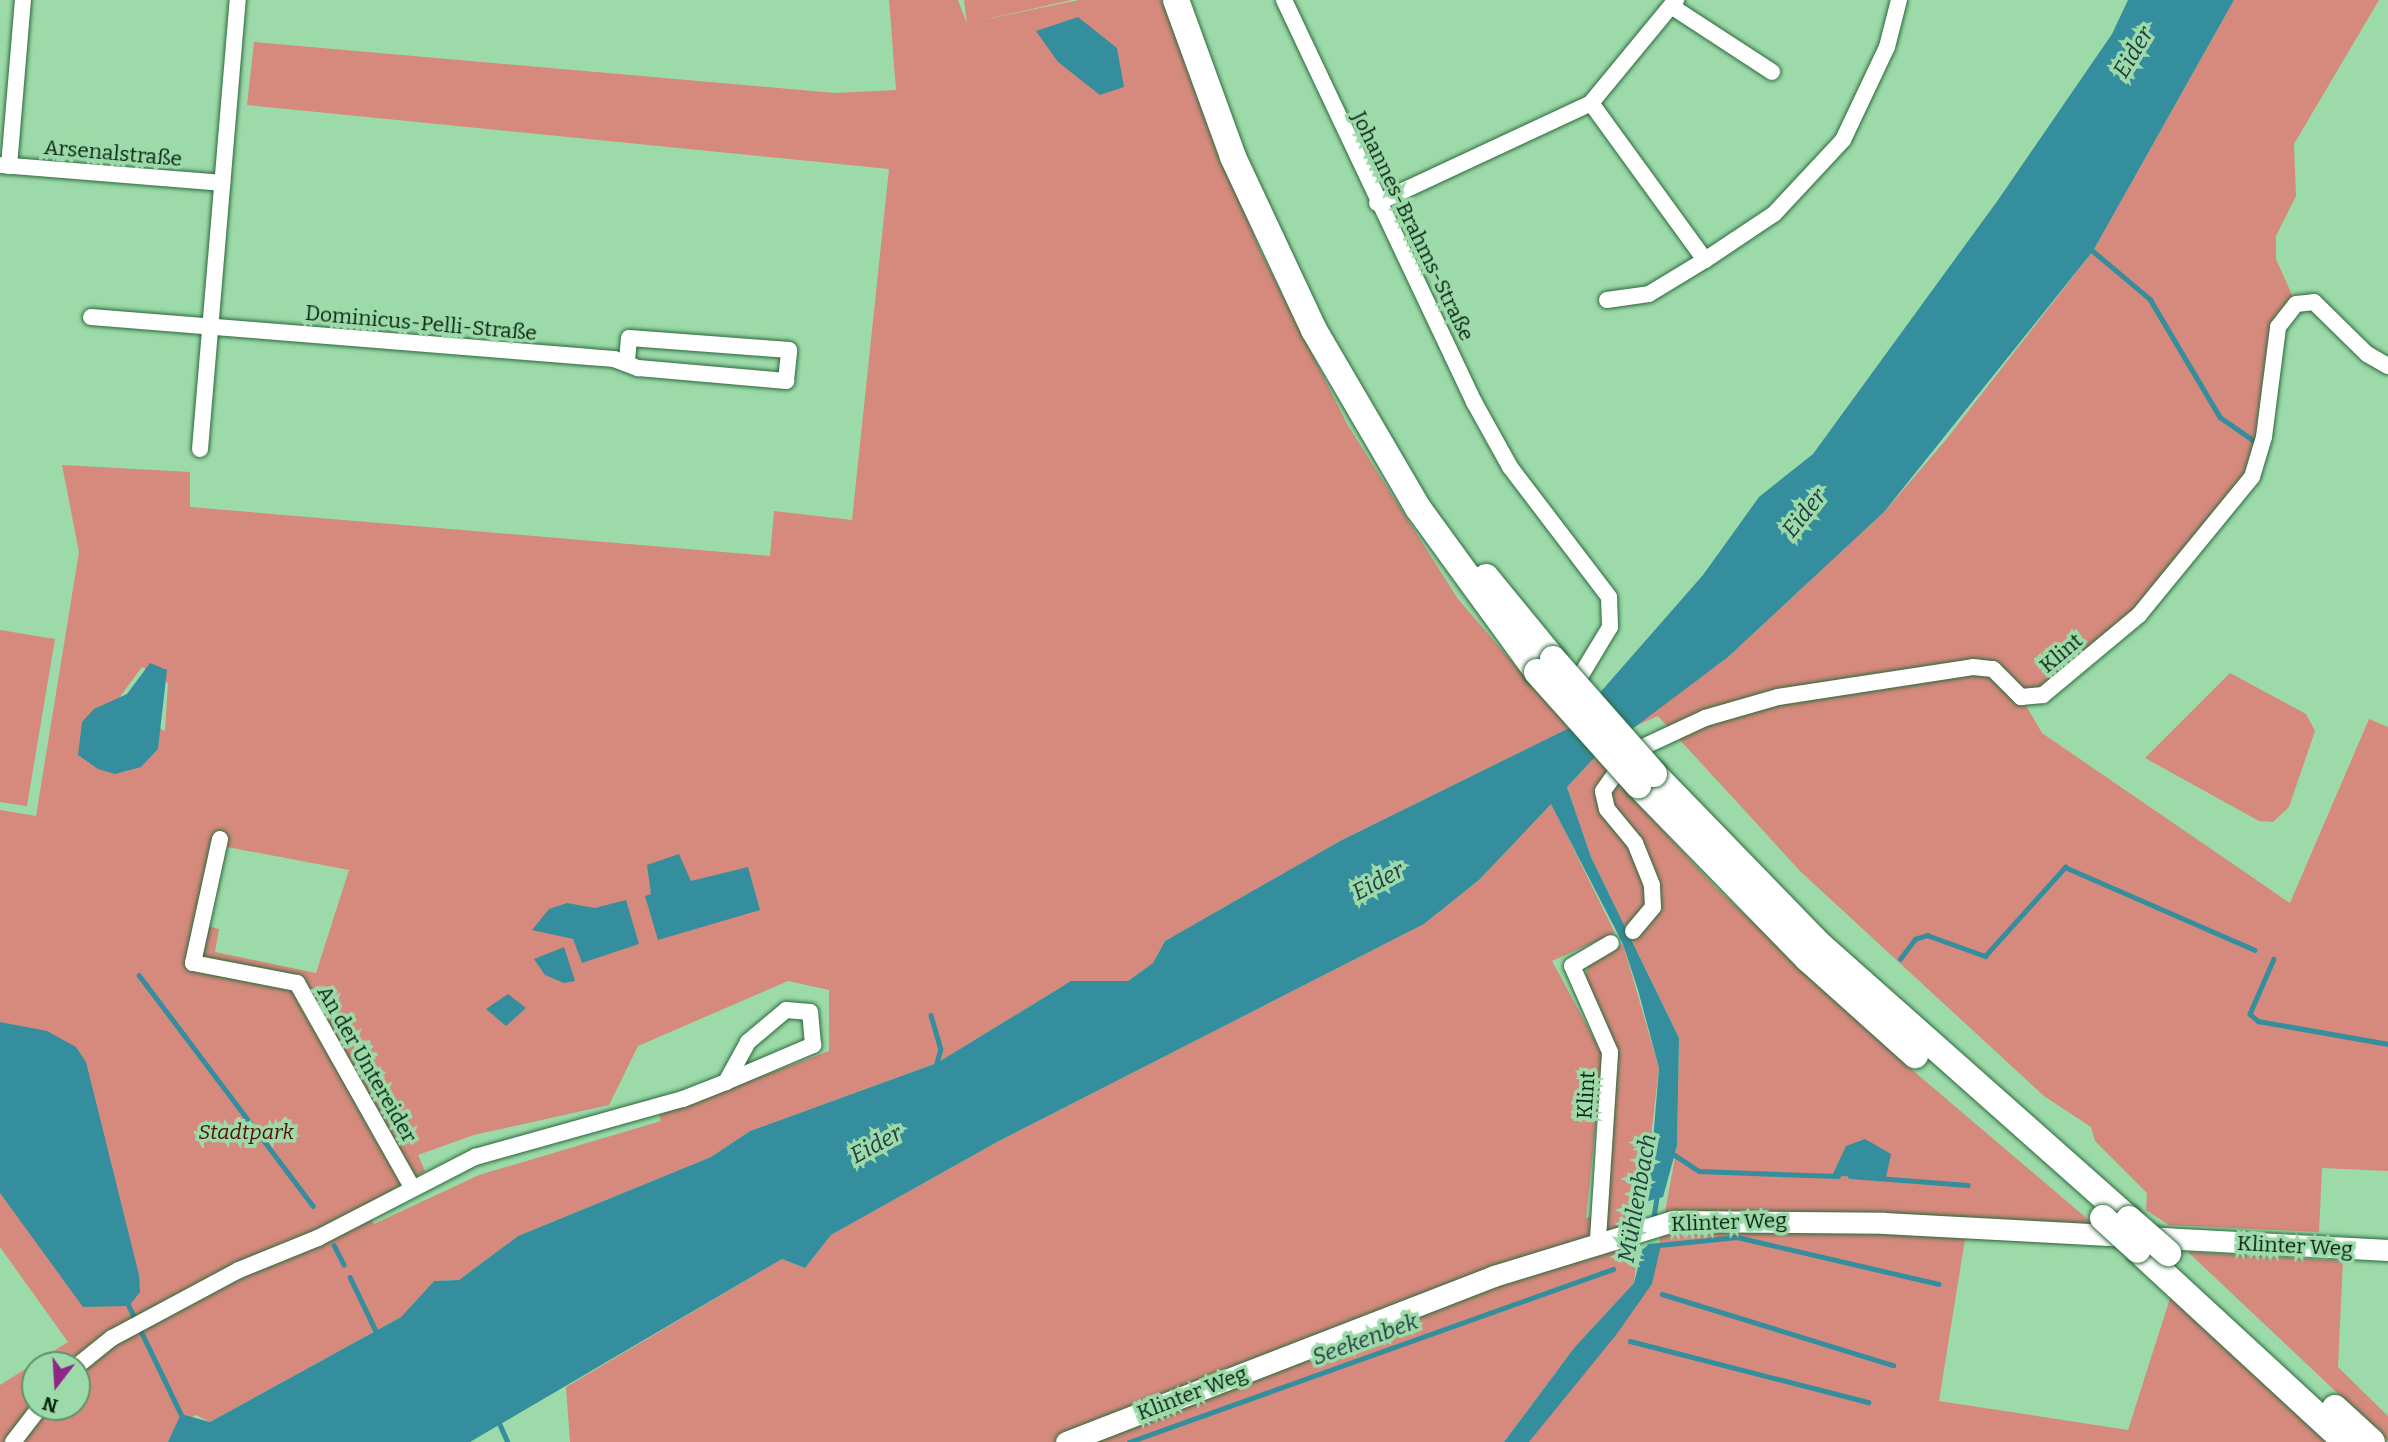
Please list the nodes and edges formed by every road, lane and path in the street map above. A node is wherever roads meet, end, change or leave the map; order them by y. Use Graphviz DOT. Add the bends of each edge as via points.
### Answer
graph roads {
  1 [pos="23,0"];
  2 [pos="238,0"];
  3 [pos="1176,0"];
  4 [pos="1194,0"];
  5 [pos="1284,0"];
  6 [pos="1899,0"];
  7 [pos="1675,4"];
  8 [pos="1772,72"];
  9 [pos="1591,103"];
  10 [pos="4,165"];
  11 [pos="222,183"];
  12 [pos="1377,202"];
  13 [pos="1704,260"];
  14 [pos="1608,300"];
  15 [pos="91,317"];
  16 [pos="210,327"];
  17 [pos="627,363"];
  18 [pos="2388,366"];
  19 [pos="200,449"];
  20 [pos="1545,665"];
  21 [pos="1548,701"];
  22 [pos="220,839"];
  23 [pos="1633,932"];
  24 [pos="1611,943"];
  25 [pos="726,1082"];
  26 [pos="411,1185"];
  27 [pos="2116,1219"];
  28 [pos="1598,1239"];
  29 [pos="2388,1250"];
  30 [pos="91,1357"];
  31 [pos="29,1421"];
  32 [pos="13,1442"];
  33 [pos="1066,1442"];
  34 [pos="2346,1442"];
  35 [pos="2372,1442"];
  1 -- 10 [label="street"];
  2 -- 11 [label="street"];
  3 -- 20 [label="highway" via="1233,157 1314,330 1418,508"];
  4 -- 20 [label="highway" via="1245,141 1370,399"];
  5 -- 12 [label="street, Johannes-Brahms-Straße"];
  6 -- 13 [label="street" via="1887,47 1843,140 1774,214"];
  7 -- 8 [label="street"];
  7 -- 9 [label="street"];
  9 -- 12 [label="street"];
  9 -- 13 [label="street"];
  10 -- 11 [label="street, Arsenalstraße"];
  11 -- 16 [label="street"];
  12 -- 21 [label="street, Johannes-Brahms-Straße" via="1510,467 1609,597 1610,627 1580,677"];
  13 -- 14 [label="street" via="1649,294"];
  15 -- 16 [label="street, Dominicus-Pelli-Straße"];
  16 -- 17 [label="street, Dominicus-Pelli-Straße"];
  16 -- 19 [label="street"];
  17 -- 17 [label="street, Dominicus-Pelli-Straße" via="629,338 789,350 786,381"];
  18 -- 23 [label="street, Klint" via="2367,354 2314,302 2296,304 2278,327 2264,437 2252,477 2139,615 2043,695 2021,697 1993,669 1973,667 1777,698 1705,718 1630,753 1603,790 1606,810 1635,843 1652,885 1653,907"];
  20 -- 27 [label="highway, bridge" via="1853,1002"];
  22 -- 26 [label="street, An der Untereider" via="193,963 297,983"];
  24 -- 28 [label="street, Klint" via="1572,965 1610,1052"];
  25 -- 25 [label="street" via="813,1045 810,1012 786,1010 748,1042"];
  25 -- 26 [label="street" via="591,1128 475,1157"];
  26 -- 30 [label="street" via="318,1238 239,1270 139,1324"];
  27 -- 34 [label="highway, bridge" via="2140,1252"];
  27 -- 35 [label="highway, bridge" via="2168,1253"];
  28 -- 29 [label="street, Klinter Weg" via="1673,1221 1884,1223"];
  28 -- 33 [label="street, Klinter Weg"];
  31 -- 32 [label="street"];
}
